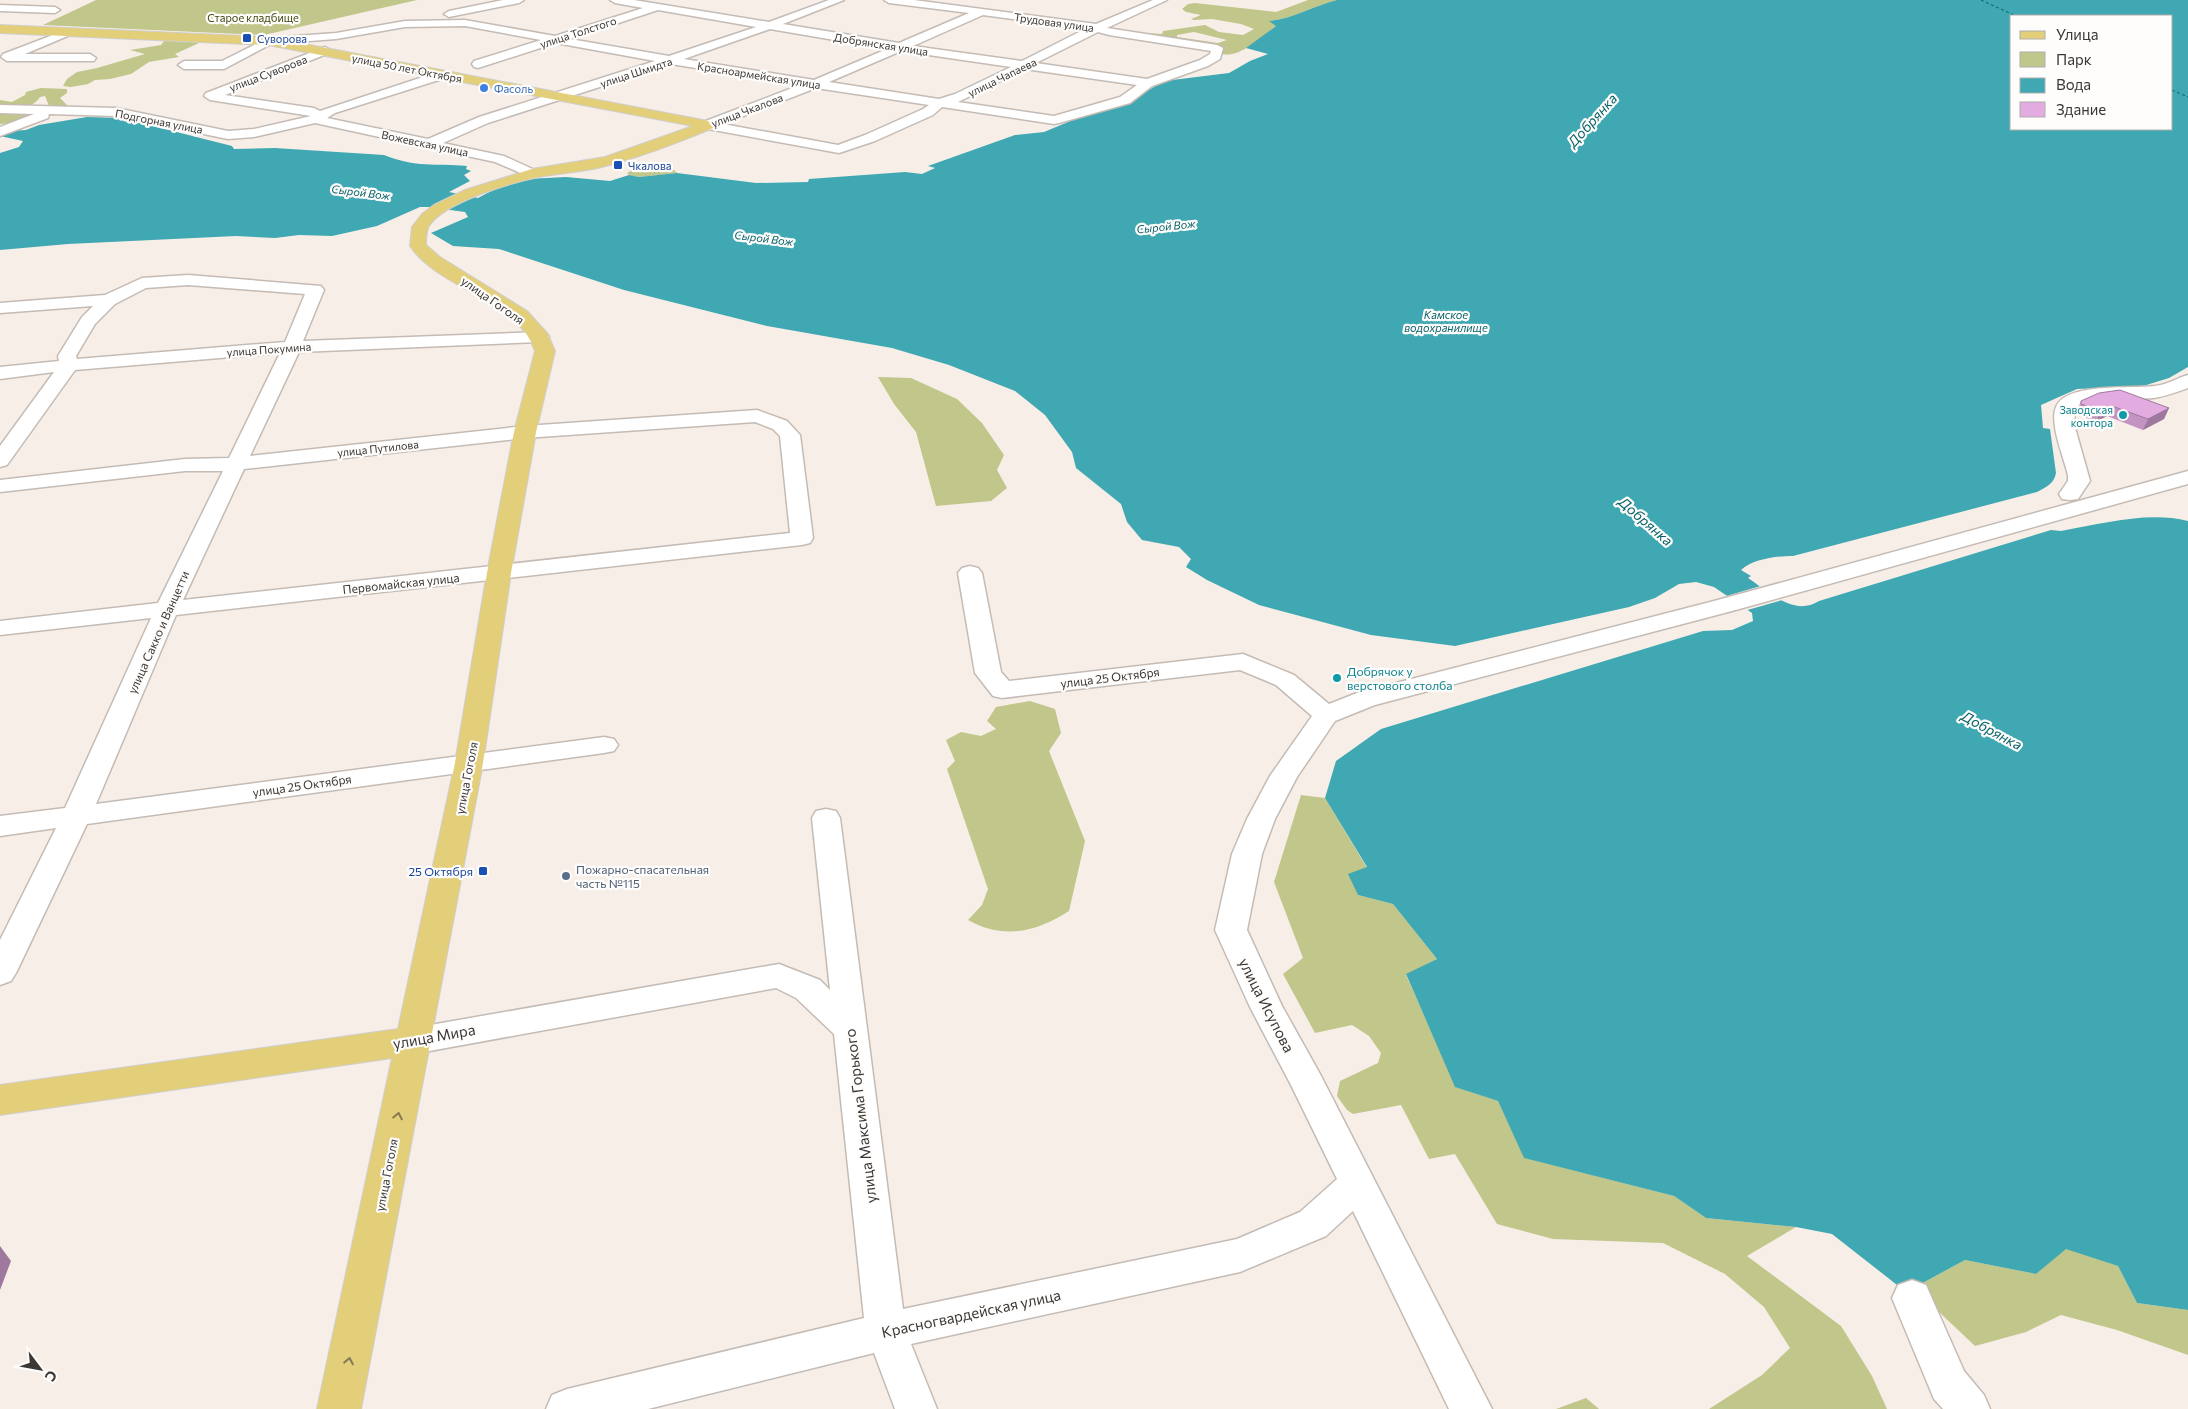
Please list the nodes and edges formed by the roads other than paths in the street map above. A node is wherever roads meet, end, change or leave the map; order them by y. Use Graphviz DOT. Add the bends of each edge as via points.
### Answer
graph roads {
  1 [pos="519,0"];
  2 [pos="615,0"];
  3 [pos="678,0"];
  4 [pos="839,0"];
  5 [pos="889,0"];
  6 [pos="1161,0"];
  7 [pos="1004,3"];
  8 [pos="657,7"];
  9 [pos="0,8"];
  10 [pos="55,10"];
  11 [pos="465,11"];
  12 [pos="980,13"];
  13 [pos="405,24"];
  14 [pos="770,26"];
  15 [pos="1097,28"];
  16 [pos="0,29"];
  17 [pos="66,33"];
  18 [pos="559,39"];
  19 [pos="268,41"];
  20 [pos="899,47"];
  21 [pos="1217,48"];
  22 [pos="332,53"];
  23 [pos="90,58"];
  24 [pos="672,60"];
  25 [pos="478,64"];
  26 [pos="1027,64"];
  27 [pos="184,65"];
  28 [pos="441,75"];
  29 [pos="1148,83"];
  30 [pos="814,84"];
  31 [pos="561,97"];
  32 [pos="939,103"];
  33 [pos="0,109"];
  34 [pos="57,109"];
  35 [pos="330,110"];
  36 [pos="316,119"];
  37 [pos="1054,120"];
  38 [pos="708,125"];
  39 [pos="0,132"];
  40 [pos="432,143"];
  41 [pos="840,149"];
  42 [pos="532,174"];
  43 [pos="435,212"];
  44 [pos="109,300"];
  45 [pos="0,308"];
  46 [pos="540,337"];
  47 [pos="292,347"];
  48 [pos="69,365"];
  49 [pos="0,373"];
  50 [pos="2188,381"];
  51 [pos="524,432"];
  52 [pos="0,461"];
  53 [pos="236,464"];
  54 [pos="2188,477"];
  55 [pos="0,486"];
  56 [pos="2135,493"];
  57 [pos="2070,494"];
  58 [pos="802,538"];
  59 [pos="499,573"];
  60 [pos="970,573"];
  61 [pos="167,608"];
  62 [pos="0,628"];
  63 [pos="1326,715"];
  64 [pos="604,745"];
  65 [pos="469,763"];
  66 [pos="76,816"];
  67 [pos="826,818"];
  68 [pos="0,826"];
  69 [pos="0,973"];
  70 [pos="850,1028"];
  71 [pos="413,1041"];
  72 [pos="0,1100"];
  73 [pos="1358,1184"];
  74 [pos="1912,1298"];
  75 [pos="886,1331"];
  76 [pos="339,1409"];
  77 [pos="566,1409"];
  78 [pos="916,1409"];
  79 [pos="1471,1409"];
  80 [pos="1969,1409"];
  1 -- 11 [label="street"];
  2 -- 8 [label="street, Добрянская улица"];
  3 -- 8 [label="street, улица Толстого"];
  4 -- 14 [label="street, улица Шмидта"];
  5 -- 12 [label="street, Трудовая улица"];
  6 -- 15 [label="street, улица Чапаева"];
  7 -- 12 [label="street, улица Чкалова"];
  8 -- 14 [label="street, Добрянская улица"];
  8 -- 18 [label="street, улица Толстого"];
  9 -- 10 [label="street"];
  11 -- 13 [label="street"];
  11 -- 18 [label="street, Красноармейская улица"];
  12 -- 15 [label="street, Трудовая улица"];
  12 -- 20 [label="street, улица Чкалова"];
  13 -- 19 [label="street" via="336,36"];
  13 -- 22 [label="street, улица Суворова"];
  14 -- 20 [label="street, Добрянская улица"];
  14 -- 24 [label="street, улица Шмидта"];
  15 -- 21 [label="street, Трудовая улица"];
  15 -- 26 [label="street, улица Чапаева"];
  16 -- 17 [label="main road, улица 50 лет Октября"];
  17 -- 19 [label="main road, улица 50 лет Октября"];
  17 -- 23 [label="street" via="7,57"];
  18 -- 24 [label="street, Красноармейская улица"];
  18 -- 25 [label="street, улица Толстого"];
  19 -- 22 [label="main road, улица 50 лет Октября"];
  19 -- 27 [label="street" via="224,65"];
  20 -- 26 [label="street, Добрянская улица"];
  20 -- 30 [label="street, улица Чкалова"];
  21 -- 29 [label="street" via="1216,56 1204,63"];
  22 -- 28 [label="main road, улица 50 лет Октября"];
  22 -- 35 [label="street, улица Суворова" via="210,96 308,112"];
  24 -- 30 [label="street, Красноармейская улица"];
  24 -- 31 [label="street, улица Шмидта"];
  26 -- 29 [label="street, Добрянская улица"];
  26 -- 32 [label="street, улица Чапаева" via="960,97"];
  28 -- 31 [label="main road, улица 50 лет Октября"];
  28 -- 35 [label="street"];
  29 -- 37 [label="street" via="1125,100"];
  30 -- 32 [label="street, Красноармейская улица"];
  30 -- 38 [label="street, улица Чкалова"];
  31 -- 38 [label="main road, улица 50 лет Октября"];
  31 -- 40 [label="street, улица Шмидта" via="482,121"];
  32 -- 37 [label="street, Красноармейская улица"];
  32 -- 41 [label="street, улица Чапаева" via="928,112"];
  33 -- 34 [label="street, Подгорная улица"];
  34 -- 36 [label="street, Подгорная улица" via="116,112 228,135 254,133"];
  34 -- 39 [label="street"];
  35 -- 36 [label="street"];
  36 -- 40 [label="street, Вожевская улица"];
  38 -- 41 [label="street, улица 50 лет Октября"];
  38 -- 42 [label="main road, улица Чкалова" via="662,144 596,164"];
  40 -- 42 [label="street, Вожевская улица" via="499,159"];
  42 -- 43 [label="main road, улица Чкалова" via="472,192"];
  43 -- 46 [label="main road, улица Гоголя" via="419,230 418,246 434,261 520,315"];
  44 -- 45 [label="street"];
  44 -- 47 [label="street, улица Сакко и Ванцетти" via="142,283 188,280 315,290"];
  44 -- 48 [label="street" via="88,321 67,356"];
  46 -- 47 [label="street, улица Покумина"];
  46 -- 51 [label="main road, улица Гоголя" via="545,352"];
  47 -- 48 [label="street, улица Покумина"];
  47 -- 53 [label="street, улица Сакко и Ванцетти"];
  48 -- 49 [label="street, улица Покумина"];
  48 -- 52 [label="street"];
  50 -- 57 [label="street" via="2153,392 2110,392 2071,402 2065,408 2064,424 2079,481"];
  51 -- 53 [label="street, улица Путилова"];
  51 -- 58 [label="street, улица Путилова" via="757,416 780,425 790,435"];
  51 -- 59 [label="main road, улица Гоголя"];
  53 -- 55 [label="street, улица Путилова" via="185,465"];
  53 -- 61 [label="street, улица Сакко и Ванцетти"];
  54 -- 56 [label="street"];
  56 -- 63 [label="street" via="1723,606 1366,699"];
  58 -- 59 [label="street, Первомайская улица"];
  59 -- 61 [label="street, Первомайская улица"];
  59 -- 65 [label="main road, улица Гоголя"];
  60 -- 63 [label="street, улица 25 Октября" via="988,673 1002,690 1243,662 1285,680"];
  61 -- 62 [label="street, Первомайская улица"];
  61 -- 66 [label="street, улица Сакко и Ванцетти"];
  63 -- 73 [label="street, улица Исупова" via="1284,776 1261,819 1247,854 1231,930 1266,1007"];
  64 -- 65 [label="street, улица 25 Октября"];
  65 -- 66 [label="street, улица 25 Октября"];
  65 -- 71 [label="main road, улица Гоголя"];
  66 -- 68 [label="street, улица 25 Октября"];
  66 -- 69 [label="street, улица Сакко и Ванцетти"];
  67 -- 70 [label="street, улица Максима Горького"];
  70 -- 71 [label="street, улица Мира" via="808,989 779,976"];
  70 -- 75 [label="street, улица Максима Горького"];
  71 -- 72 [label="main road, улица Мира"];
  76 -- 71 [label="main road, улица Гоголя, one-way"];
  73 -- 75 [label="street, Красногвардейская улица" via="1313,1224 1240,1254"];
  73 -- 79 [label="street, улица Исупова"];
  74 -- 80 [label="street" via="1950,1385"];
  75 -- 77 [label="street, Красногвардейская улица"];
  75 -- 78 [label="street, улица Максима Горького"];
}
